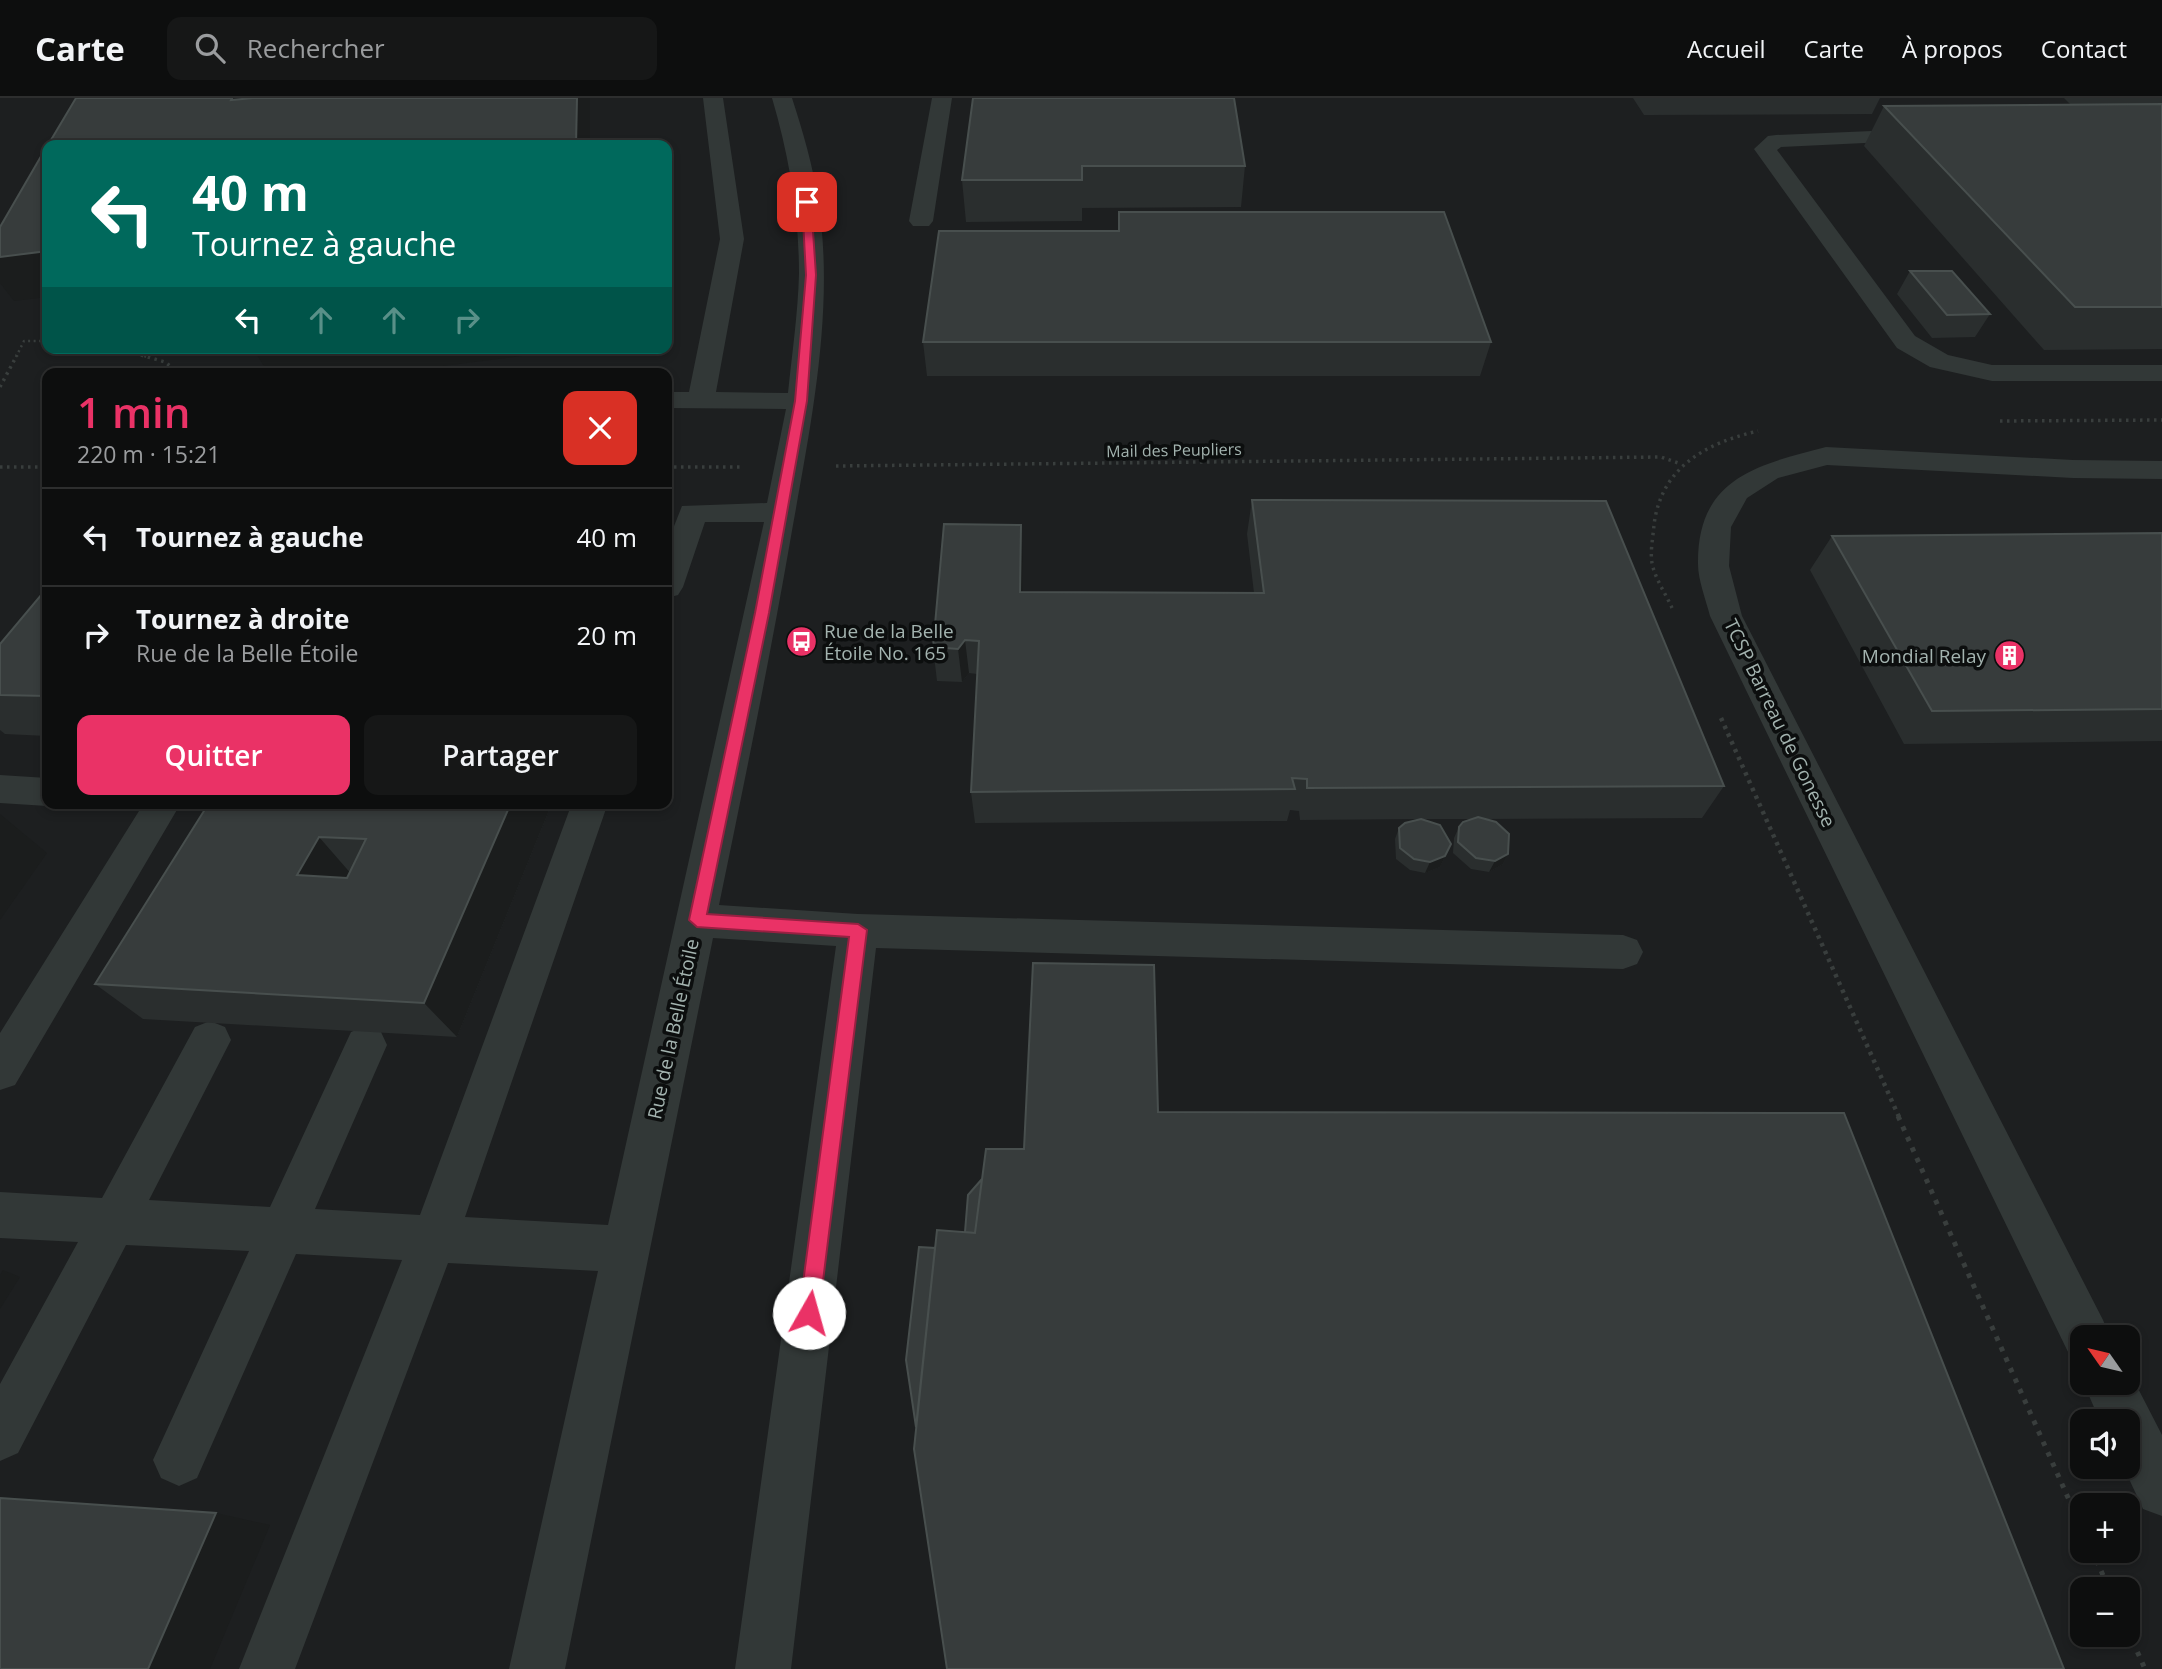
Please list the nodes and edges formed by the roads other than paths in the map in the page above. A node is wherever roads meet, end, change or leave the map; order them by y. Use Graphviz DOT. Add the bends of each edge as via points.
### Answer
graph roads {
  1 [pos="713,98"];
  2 [pos="782,98"];
  3 [pos="942,98"];
  4 [pos="1940,134"];
  5 [pos="921,221"];
  6 [pos="2162,373"];
  7 [pos="672,400"];
  8 [pos="701,400"];
  9 [pos="801,401"];
  10 [pos="2162,470"];
  11 [pos="780,512"];
  12 [pos="680,513"];
  13 [pos="672,559"];
  14 [pos="0,789"];
  15 [pos="42,792"];
  16 [pos="159,809"];
  17 [pos="588,809"];
  18 [pos="697,920"];
  19 [pos="858,930"];
  20 [pos="1623,951"];
  21 [pos="210,1040"];
  22 [pos="366,1045"];
  23 [pos="0,1071"];
  24 [pos="0,1216"];
  25 [pos="114,1222"];
  26 [pos="283,1230"];
  27 [pos="434,1239"];
  28 [pos="625,1249"];
  29 [pos="2079,1325"];
  30 [pos="0,1435"];
  31 [pos="2140,1446"];
  32 [pos="179,1460"];
  33 [pos="2162,1490"];
  34 [pos="267,1669"];
  35 [pos="537,1669"];
  36 [pos="763,1669"];
  1 -- 8 [label="street" via="732,239"];
  2 -- 9 [label="street, Rue de la Belle Étoile" via="807,202 811,275"];
  3 -- 5 [label="street"];
  4 -- 6 [label="street" via="1776,141 1765,149 1906,342 1939,360 1992,373"];
  7 -- 8 [label="street"];
  8 -- 9 [label="street"];
  9 -- 11 [label="street, Rue de la Belle Étoile"];
  10 -- 29 [label="street, TCSP Barreau de Gonesse" via="1826,456 1768,472 1736,492 1716,527 1713,566 1726,616"];
  11 -- 12 [label="street"];
  11 -- 18 [label="street, Rue de la Belle Étoile"];
  12 -- 13 [label="street"];
  14 -- 15 [label="street"];
  16 -- 23 [label="street"];
  17 -- 27 [label="street"];
  18 -- 19 [label="street"];
  18 -- 28 [label="street, Rue de la Belle Étoile"];
  19 -- 20 [label="street"];
  19 -- 36 [label="street"];
  21 -- 25 [label="street"];
  22 -- 26 [label="street"];
  24 -- 25 [label="street"];
  25 -- 26 [label="street"];
  25 -- 30 [label="street"];
  26 -- 27 [label="street"];
  26 -- 32 [label="street"];
  27 -- 28 [label="street"];
  27 -- 34 [label="street"];
  28 -- 35 [label="street, Rue de la Belle Étoile"];
  31 -- 33 [label="street"];
}
